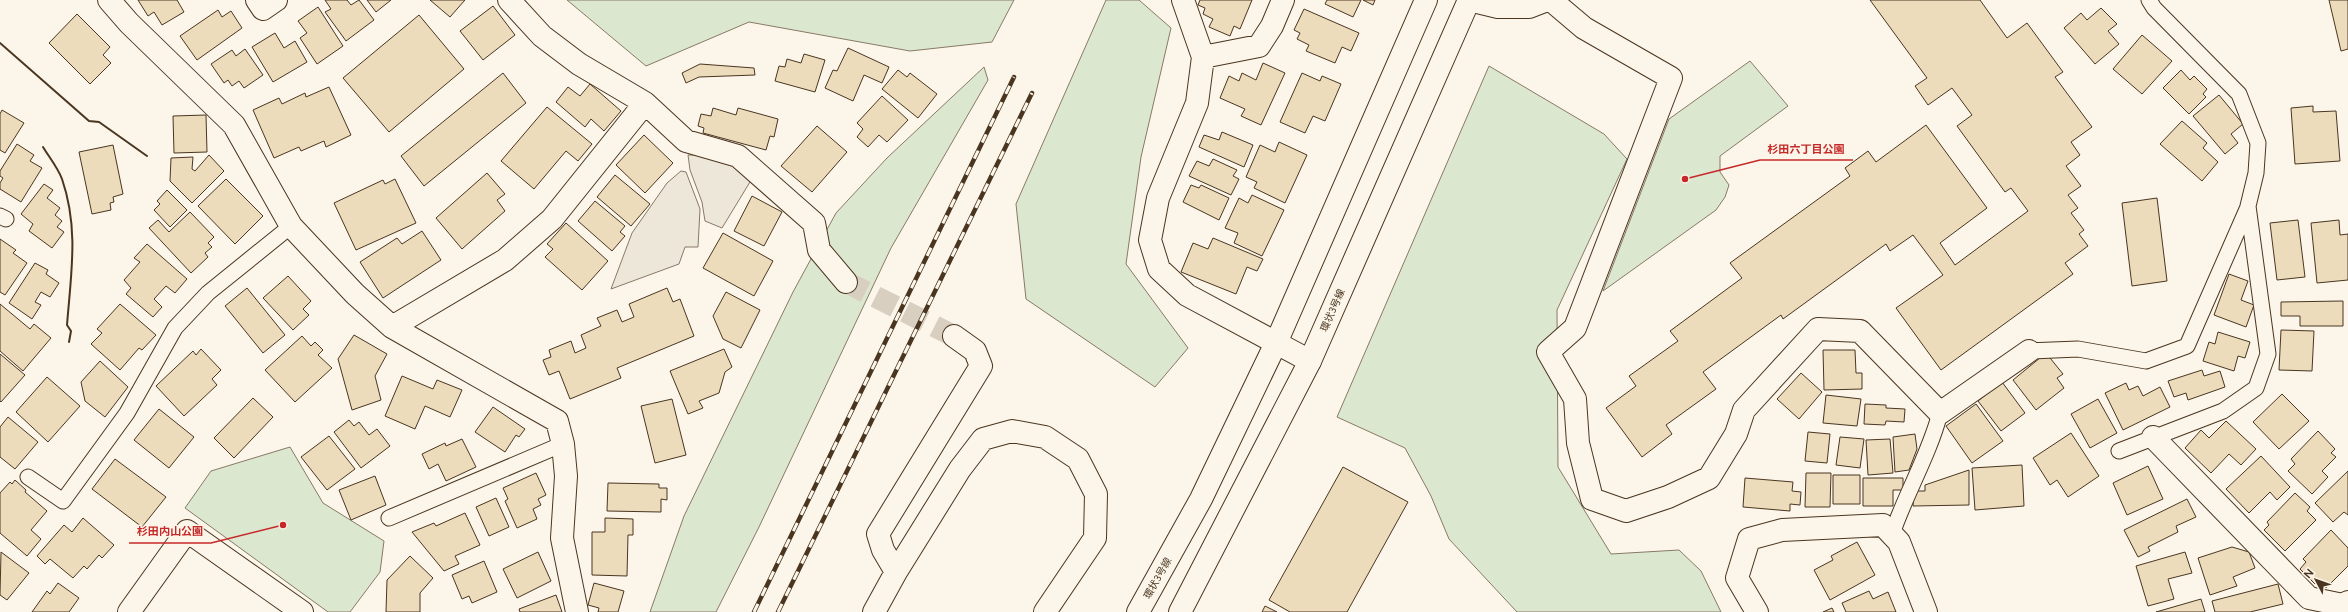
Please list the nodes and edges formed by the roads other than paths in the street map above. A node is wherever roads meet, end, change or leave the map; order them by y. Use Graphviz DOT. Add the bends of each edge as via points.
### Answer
graph roads {
  1 [pos="110,0"];
  2 [pos="257,0"];
  3 [pos="276,0"];
  4 [pos="509,0"];
  5 [pos="1184,0"];
  6 [pos="1283,0"];
  7 [pos="1426,0"];
  8 [pos="1469,0"];
  9 [pos="1547,0"];
  10 [pos="1551,0"];
  11 [pos="2150,0"];
  12 [pos="1203,57"];
  13 [pos="645,103"];
  14 [pos="2248,206"];
  15 [pos="291,226"];
  16 [pos="846,282"];
  17 [pos="392,327"];
  18 [pos="954,336"];
  19 [pos="1276,343"];
  20 [pos="2029,351"];
  21 [pos="1310,361"];
  22 [pos="1940,413"];
  23 [pos="2152,437"];
  24 [pos="563,444"];
  25 [pos="2119,451"];
  26 [pos="28,477"];
  27 [pos="389,518"];
  28 [pos="1892,534"];
  29 [pos="896,572"];
  30 [pos="2348,602"];
  31 [pos="129,612"];
  32 [pos="302,612"];
  33 [pos="577,612"];
  34 [pos="874,612"];
  35 [pos="1045,612"];
  36 [pos="1138,612"];
  37 [pos="1180,612"];
  38 [pos="1757,612"];
  39 [pos="1926,612"];
  1 -- 15 [label="street" via="129,23 234,125"];
  2 -- 3 [label="street" via="263,9"];
  4 -- 13 [label="street" via="542,36 579,64"];
  5 -- 12 [label="street"];
  6 -- 12 [label="street" via="1272,26 1259,46"];
  7 -- 19 [label="street, 環状3号線"];
  8 -- 9 [label="street" via="1498,7 1529,8"];
  8 -- 21 [label="street, 環状3号線"];
  10 -- 22 [label="street" via="1584,28 1671,78 1575,328 1548,352 1575,399 1578,443 1592,499 1626,511 1668,497 1709,478 1736,434 1744,410 1818,329 1860,331"];
  11 -- 14 [label="lane" via="2154,8 2239,94 2258,143 2256,173"];
  12 -- 19 [label="street" via="1197,103 1158,198 1150,240 1159,269 1187,295"];
  13 -- 16 [label="street" via="686,141 738,156 802,212 814,223 819,250"];
  13 -- 17 [label="street" via="552,219 505,260"];
  14 -- 20 [label="lane" via="2187,346 2146,362 2078,348"];
  14 -- 23 [label="lane" via="2268,354 2256,388 2223,410"];
  15 -- 17 [label="street" via="355,294"];
  15 -- 26 [label="lane" via="208,292 175,328 127,413 63,501"];
  17 -- 24 [label="street" via="557,421"];
  18 -- 29 [label="street" via="975,351 982,366 878,534 883,550"];
  19 -- 21 [label="street"];
  19 -- 36 [label="street, 環状3号線" via="1201,498"];
  20 -- 22 [label="street"];
  21 -- 37 [label="street, 環状3号線"];
  22 -- 28 [label="lane"];
  23 -- 25 [label="lane"];
  23 -- 30 [label="street" via="2309,598 2343,605"];
  24 -- 27 [label="lane"];
  24 -- 33 [label="street" via="566,476 562,538"];
  28 -- 38 [label="street" via="1883,525 1782,530 1749,539 1737,578"];
  28 -- 39 [label="street" via="1899,542"];
  29 -- 34 [label="street"];
  29 -- 35 [label="street" via="960,469 983,439 1012,431 1045,437 1078,459 1096,494 1095,538"];
  31 -- 32 [label="street" via="187,532"];
}
